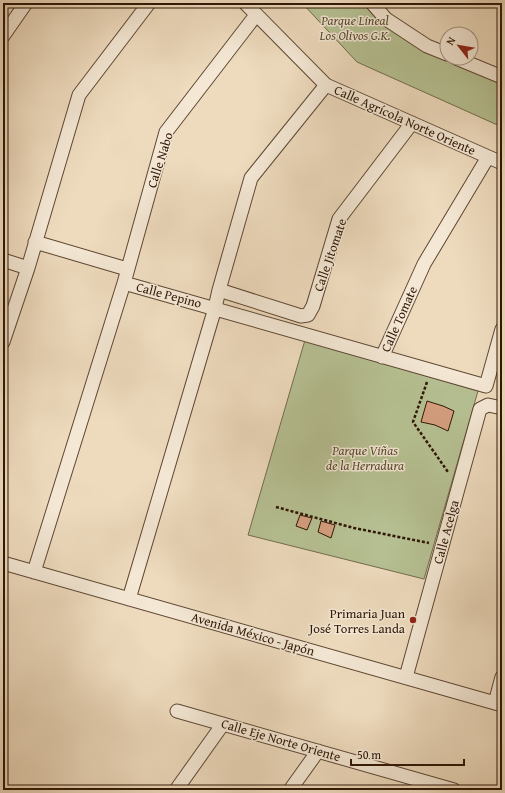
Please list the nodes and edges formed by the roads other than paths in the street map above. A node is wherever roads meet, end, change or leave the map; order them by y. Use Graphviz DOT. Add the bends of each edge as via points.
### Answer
graph roads {
  1 [pos="26,3"];
  2 [pos="149,3"];
  3 [pos="245,3"];
  4 [pos="372,3"];
  5 [pos="256,15"];
  6 [pos="3,36"];
  7 [pos="439,51"];
  8 [pos="475,66"];
  9 [pos="502,77"];
  10 [pos="326,85"];
  11 [pos="412,123"];
  12 [pos="488,157"];
  13 [pos="502,163"];
  14 [pos="35,242"];
  15 [pos="3,260"];
  16 [pos="28,268"];
  17 [pos="127,269"];
  18 [pos="124,283"];
  19 [pos="218,290"];
  20 [pos="215,308"];
  21 [pos="502,329"];
  22 [pos="3,342"];
  23 [pos="382,357"];
  24 [pos="502,408"];
  25 [pos="3,563"];
  26 [pos="34,572"];
  27 [pos="129,599"];
  28 [pos="406,677"];
  29 [pos="502,678"];
  30 [pos="498,704"];
  31 [pos="177,710"];
  32 [pos="224,724"];
  33 [pos="318,751"];
  34 [pos="417,779"];
  35 [pos="176,790"];
  36 [pos="290,790"];
  37 [pos="409,790"];
  38 [pos="454,790"];
  1 -- 6 [label="street"];
  2 -- 14 [label="street" via="79,95"];
  3 -- 5 [label="street, Calle Agrícola Norte Oriente"];
  4 -- 7 [label="street" via="386,19 427,46"];
  5 -- 10 [label="street, Calle Agrícola Norte Oriente"];
  5 -- 17 [label="street, Calle Nabo" via="166,132"];
  8 -- 9 [label="street"];
  10 -- 11 [label="street, Calle Agrícola Norte Oriente"];
  10 -- 19 [label="street" via="251,178"];
  11 -- 12 [label="street, Calle Agrícola Norte Oriente"];
  11 -- 19 [label="street, Calle Jitomate" via="339,219 308,315 301,316"];
  12 -- 13 [label="street, Calle Agrícola Norte Oriente"];
  12 -- 23 [label="street, Calle Tomate" via="424,264"];
  14 -- 16 [label="street"];
  14 -- 17 [label="street"];
  15 -- 16 [label="street"];
  16 -- 22 [label="street"];
  17 -- 18 [label="street, Calle Nabo"];
  18 -- 20 [label="street, Calle Pepino"];
  18 -- 26 [label="street, Calle Pepino"];
  19 -- 20 [label="street"];
  20 -- 23 [label="street"];
  20 -- 27 [label="street, Calle Pepino"];
  21 -- 23 [label="street, Calle Tomate" via="486,386"];
  24 -- 28 [label="street, Calle Acelga" via="488,405 480,410"];
  25 -- 26 [label="street, Avenida México - Japón"];
  26 -- 27 [label="street, Avenida México - Japón"];
  27 -- 28 [label="street, Avenida México - Japón"];
  28 -- 30 [label="street, Avenida México - Japón"];
  29 -- 30 [label="street"];
  31 -- 32 [label="street, Calle Eje Norte Oriente"];
  32 -- 33 [label="street, Calle Eje Norte Oriente"];
  32 -- 35 [label="street"];
  33 -- 34 [label="street, Calle Eje Norte Oriente"];
  33 -- 36 [label="street"];
  34 -- 37 [label="street"];
  34 -- 38 [label="street, Calle Eje Norte Oriente"];
}
